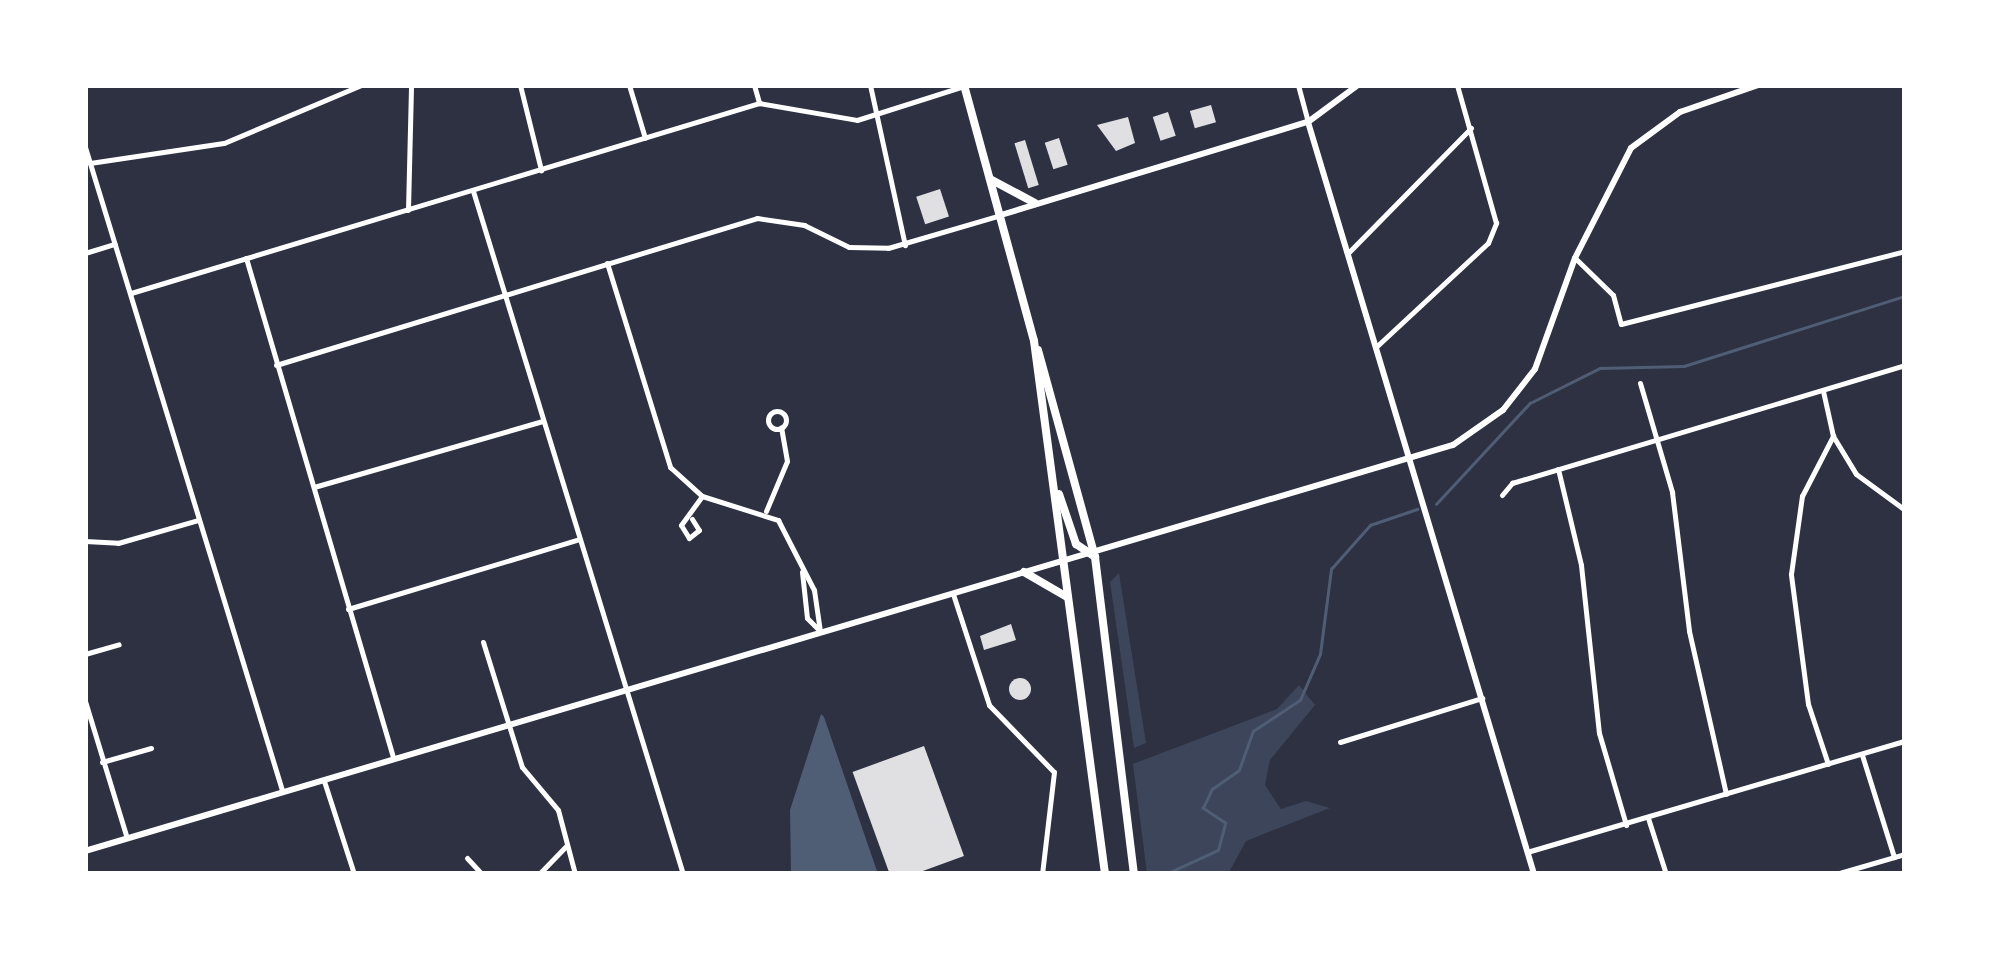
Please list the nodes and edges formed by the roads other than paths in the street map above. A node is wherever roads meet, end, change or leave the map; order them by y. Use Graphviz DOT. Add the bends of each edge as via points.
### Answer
graph roads {
  1 [pos="361,85"];
  2 [pos="411,85"];
  3 [pos="520,85"];
  4 [pos="629,85"];
  5 [pos="754,85"];
  6 [pos="870,85"];
  7 [pos="1298,85"];
  8 [pos="1358,85"];
  9 [pos="1457,85"];
  10 [pos="1758,85"];
  11 [pos="964,86"];
  12 [pos="759,103"];
  13 [pos="878,115"];
  14 [pos="1308,122"];
  15 [pos="1471,128"];
  16 [pos="645,138"];
  17 [pos="85,148"];
  18 [pos="90,163"];
  19 [pos="542,170"];
  20 [pos="990,179"];
  21 [pos="473,191"];
  22 [pos="1035,202"];
  23 [pos="408,210"];
  24 [pos="1001,215"];
  25 [pos="116,244"];
  26 [pos="905,245"];
  27 [pos="1905,251"];
  28 [pos="1349,252"];
  29 [pos="85,254"];
  30 [pos="246,258"];
  31 [pos="1574,258"];
  32 [pos="607,263"];
  33 [pos="131,292"];
  34 [pos="507,295"];
  35 [pos="1034,342"];
  36 [pos="1377,346"];
  37 [pos="1905,365"];
  38 [pos="276,366"];
  39 [pos="1640,383"];
  40 [pos="1823,390"];
  41 [pos="542,421"];
  42 [pos="781,428"];
  43 [pos="1833,436"];
  44 [pos="1658,439"];
  45 [pos="1412,459"];
  46 [pos="1052,468"];
  47 [pos="1558,469"];
  48 [pos="312,487"];
  49 [pos="1502,495"];
  50 [pos="702,496"];
  51 [pos="1905,510"];
  52 [pos="766,511"];
  53 [pos="692,519"];
  54 [pos="198,520"];
  55 [pos="85,540"];
  56 [pos="576,540"];
  57 [pos="1095,557"];
  58 [pos="1065,565"];
  59 [pos="802,569"];
  60 [pos="1024,572"];
  61 [pos="1905,581"];
  62 [pos="952,591"];
  63 [pos="1069,601"];
  64 [pos="348,609"];
  65 [pos="820,631"];
  66 [pos="483,642"];
  67 [pos="1905,643"];
  68 [pos="120,644"];
  69 [pos="85,654"];
  70 [pos="629,687"];
  71 [pos="1482,698"];
  72 [pos="85,701"];
  73 [pos="509,722"];
  74 [pos="1905,741"];
  75 [pos="1340,742"];
  76 [pos="151,748"];
  77 [pos="1862,754"];
  78 [pos="393,757"];
  79 [pos="102,762"];
  80 [pos="1828,764"];
  81 [pos="323,778"];
  82 [pos="282,790"];
  83 [pos="1726,794"];
  84 [pos="1648,818"];
  85 [pos="1626,825"];
  86 [pos="127,838"];
  87 [pos="566,846"];
  88 [pos="85,851"];
  89 [pos="1527,852"];
  90 [pos="1905,854"];
  91 [pos="1894,857"];
  92 [pos="467,858"];
  93 [pos="354,874"];
  94 [pos="482,874"];
  95 [pos="539,874"];
  96 [pos="575,874"];
  97 [pos="683,874"];
  98 [pos="1042,874"];
  99 [pos="1104,874"];
  100 [pos="1134,874"];
  101 [pos="1534,874"];
  102 [pos="1666,874"];
  103 [pos="1836,874"];
  1 -- 18 [label="street" via="224,143"];
  2 -- 23 [label="street"];
  3 -- 19 [label="street"];
  4 -- 16 [label="street"];
  5 -- 12 [label="street"];
  6 -- 13 [label="street"];
  7 -- 14 [label="street"];
  8 -- 14 [label="street"];
  9 -- 15 [label="street"];
  10 -- 31 [label="street" via="1703,101 1644,136"];
  11 -- 13 [label="street"];
  11 -- 20 [label="main road"];
  12 -- 13 [label="street" via="846,120"];
  12 -- 16 [label="street"];
  13 -- 26 [label="street"];
  14 -- 22 [label="street"];
  14 -- 28 [label="street"];
  15 -- 28 [label="street"];
  15 -- 36 [label="street" via="1496,208 1488,243"];
  16 -- 19 [label="street"];
  17 -- 18 [label="street"];
  18 -- 25 [label="street"];
  19 -- 21 [label="street"];
  20 -- 22 [label="main road"];
  20 -- 24 [label="main road"];
  21 -- 23 [label="street"];
  21 -- 34 [label="street"];
  22 -- 24 [label="street"];
  23 -- 30 [label="street"];
  24 -- 26 [label="street"];
  24 -- 35 [label="main road"];
  25 -- 29 [label="street"];
  25 -- 33 [label="street"];
  26 -- 32 [label="street" via="849,248 804,225 757,218"];
  27 -- 31 [label="street" via="1621,324 1613,295"];
  28 -- 36 [label="street"];
  30 -- 33 [label="street"];
  30 -- 38 [label="street"];
  31 -- 45 [label="street" via="1536,369 1503,410"];
  32 -- 34 [label="street"];
  32 -- 50 [label="street" via="665,458"];
  33 -- 54 [label="street"];
  34 -- 38 [label="street"];
  34 -- 41 [label="street"];
  35 -- 46 [label="main road"];
  35 -- 57 [label="main road"];
  36 -- 45 [label="street"];
  37 -- 40 [label="street"];
  38 -- 48 [label="street"];
  39 -- 44 [label="street"];
  40 -- 43 [label="street"];
  40 -- 44 [label="street"];
  41 -- 48 [label="street"];
  41 -- 56 [label="street"];
  42 -- 52 [label="street" via="787,461"];
  43 -- 51 [label="street" via="1856,474"];
  43 -- 80 [label="street" via="1802,496 1790,574 1808,704"];
  44 -- 47 [label="street"];
  44 -- 83 [label="street"];
  45 -- 57 [label="street"];
  45 -- 71 [label="street"];
  46 -- 57 [label="main road" via="1076,544"];
  46 -- 58 [label="main road"];
  47 -- 49 [label="street"];
  47 -- 85 [label="street" via="1581,564 1599,733"];
  48 -- 64 [label="street"];
  50 -- 52 [label="street"];
  50 -- 53 [label="street"];
  52 -- 59 [label="street"];
  54 -- 55 [label="street" via="118,543"];
  54 -- 82 [label="street"];
  56 -- 64 [label="street"];
  56 -- 70 [label="street"];
  57 -- 58 [label="street"];
  57 -- 100 [label="main road"];
  58 -- 60 [label="street"];
  58 -- 63 [label="main road"];
  59 -- 65 [label="street" via="822,614"];
  59 -- 65 [label="street" via="806,617"];
  60 -- 62 [label="street"];
  60 -- 63 [label="main road"];
  61 -- 67 [label="street"];
  62 -- 65 [label="street"];
  62 -- 98 [label="street" via="989,704 1054,772"];
  63 -- 99 [label="main road"];
  64 -- 78 [label="street"];
  65 -- 70 [label="street"];
  66 -- 73 [label="street"];
  68 -- 69 [label="street"];
  70 -- 73 [label="street"];
  70 -- 97 [label="street"];
  71 -- 75 [label="street"];
  71 -- 89 [label="street"];
  72 -- 79 [label="street"];
  73 -- 78 [label="street"];
  73 -- 87 [label="street" via="522,767 558,810"];
  74 -- 77 [label="street"];
  76 -- 79 [label="street"];
  77 -- 80 [label="street"];
  77 -- 91 [label="street"];
  78 -- 81 [label="street"];
  79 -- 86 [label="street"];
  80 -- 83 [label="street"];
  81 -- 82 [label="street"];
  81 -- 93 [label="street"];
  82 -- 86 [label="street"];
  83 -- 84 [label="street"];
  84 -- 85 [label="street"];
  84 -- 102 [label="street"];
  85 -- 89 [label="street"];
  86 -- 88 [label="street"];
  87 -- 95 [label="street"];
  87 -- 96 [label="street"];
  89 -- 101 [label="street"];
  90 -- 91 [label="street"];
  91 -- 103 [label="street"];
  92 -- 94 [label="street"];
}
